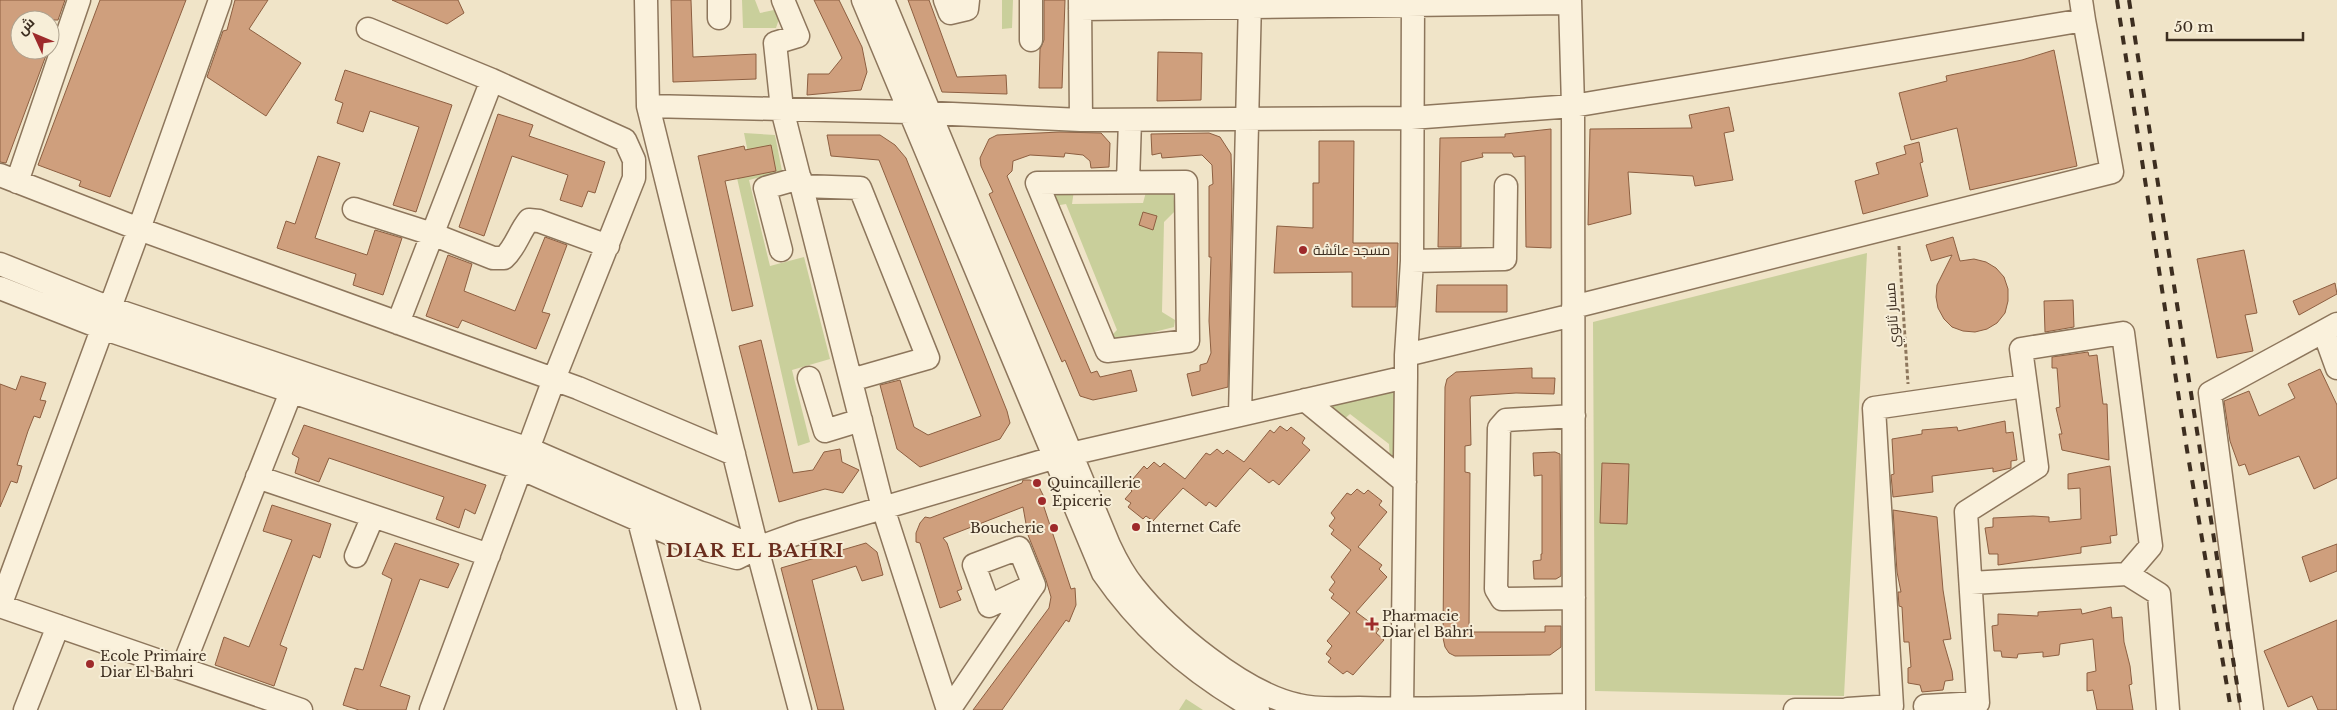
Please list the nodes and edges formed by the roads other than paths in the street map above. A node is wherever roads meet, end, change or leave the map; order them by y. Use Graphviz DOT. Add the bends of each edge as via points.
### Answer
graph roads {
  1 [pos="79,0"];
  2 [pos="220,0"];
  3 [pos="646,0"];
  4 [pos="783,0"];
  5 [pos="863,0"];
  6 [pos="883,0"];
  7 [pos="944,0"];
  8 [pos="968,0"];
  9 [pos="1031,0"];
  10 [pos="1570,1"];
  11 [pos="1413,2"];
  12 [pos="1250,3"];
  13 [pos="1080,4"];
  14 [pos="2082,10"];
  15 [pos="368,28"];
  16 [pos="1031,40"];
  17 [pos="492,80"];
  18 [pos="648,106"];
  19 [pos="1574,106"];
  20 [pos="782,109"];
  21 [pos="920,113"];
  22 [pos="1411,118"];
  23 [pos="1081,120"];
  24 [pos="1130,120"];
  25 [pos="1248,121"];
  26 [pos="9,178"];
  27 [pos="801,182"];
  28 [pos="1128,182"];
  29 [pos="1506,186"];
  30 [pos="354,209"];
  31 [pos="139,229"];
  32 [pos="432,234"];
  33 [pos="608,246"];
  34 [pos="781,250"];
  35 [pos="1412,261"];
  36 [pos="0,264"];
  37 [pos="0,288"];
  38 [pos="1573,311"];
  39 [pos="106,318"];
  40 [pos="398,323"];
  41 [pos="2331,328"];
  42 [pos="1406,366"];
  43 [pos="2337,368"];
  44 [pos="809,378"];
  45 [pos="554,380"];
  46 [pos="851,380"];
  47 [pos="2025,386"];
  48 [pos="291,392"];
  49 [pos="1305,400"];
  50 [pos="1240,415"];
  51 [pos="1574,416"];
  52 [pos="861,420"];
  53 [pos="734,454"];
  54 [pos="1063,456"];
  55 [pos="525,459"];
  56 [pos="257,477"];
  57 [pos="1405,482"];
  58 [pos="883,508"];
  59 [pos="373,516"];
  60 [pos="639,521"];
  61 [pos="757,548"];
  62 [pos="489,555"];
  63 [pos="357,556"];
  64 [pos="2127,574"];
  65 [pos="1971,583"];
  66 [pos="1034,585"];
  67 [pos="1574,598"];
  68 [pos="0,606"];
  69 [pos="58,626"];
  70 [pos="182,668"];
  71 [pos="1892,706"];
  72 [pos="1925,708"];
  73 [pos="25,710"];
  74 [pos="301,710"];
  75 [pos="431,710"];
  76 [pos="689,710"];
  77 [pos="800,710"];
  78 [pos="949,710"];
  79 [pos="1258,710"];
  80 [pos="1402,710"];
  81 [pos="1572,710"];
  82 [pos="1796,710"];
  83 [pos="1848,710"];
  84 [pos="2168,710"];
  85 [pos="2252,710"];
  1 -- 26 [label="street"];
  2 -- 31 [label="street"];
  3 -- 18 [label="street"];
  4 -- 20 [label="street" via="798,36 775,43"];
  5 -- 21 [label="street"];
  6 -- 21 [label="street"];
  7 -- 8 [label="street" via="950,13 967,9"];
  9 -- 16 [label="street"];
  10 -- 11 [label="street"];
  10 -- 19 [label="street"];
  11 -- 12 [label="street"];
  11 -- 22 [label="street"];
  12 -- 13 [label="street"];
  12 -- 25 [label="street"];
  13 -- 23 [label="street"];
  14 -- 19 [label="street"];
  14 -- 38 [label="street" via="2112,172"];
  15 -- 17 [label="street"];
  17 -- 32 [label="street"];
  17 -- 33 [label="street" via="625,140 634,160 634,178"];
  18 -- 20 [label="street"];
  18 -- 53 [label="street"];
  19 -- 22 [label="street"];
  19 -- 38 [label="street"];
  20 -- 21 [label="street"];
  20 -- 27 [label="street"];
  21 -- 23 [label="street"];
  21 -- 54 [label="street"];
  22 -- 25 [label="street"];
  22 -- 35 [label="street"];
  23 -- 24 [label="street"];
  24 -- 25 [label="street"];
  24 -- 28 [label="street"];
  25 -- 50 [label="street"];
  26 -- 31 [label="street"];
  27 -- 34 [label="street" via="765,188"];
  27 -- 46 [label="street"];
  27 -- 46 [label="street" via="860,188 928,358"];
  28 -- 28 [label="street" via="1186,182 1188,341 1107,351 1037,183"];
  29 -- 35 [label="street" via="1504,259"];
  30 -- 32 [label="street"];
  31 -- 39 [label="street"];
  31 -- 40 [label="street"];
  32 -- 33 [label="street" via="493,258 504,258 513,250 529,220"];
  32 -- 40 [label="street"];
  33 -- 45 [label="street"];
  35 -- 42 [label="street"];
  36 -- 39 [label="street"];
  37 -- 39 [label="street"];
  38 -- 42 [label="street"];
  38 -- 51 [label="street"];
  39 -- 48 [label="street"];
  39 -- 55 [label="street"];
  39 -- 68 [label="street"];
  40 -- 45 [label="street"];
  41 -- 43 [label="street"];
  41 -- 85 [label="street" via="2210,393"];
  42 -- 49 [label="street"];
  42 -- 57 [label="street"];
  44 -- 52 [label="street" via="826,431"];
  45 -- 53 [label="street"];
  45 -- 55 [label="street"];
  46 -- 52 [label="street"];
  47 -- 64 [label="street" via="2021,349 2123,333 2151,546"];
  47 -- 65 [label="street" via="2037,467 1966,512"];
  47 -- 71 [label="street" via="1874,408"];
  48 -- 55 [label="street"];
  48 -- 56 [label="street"];
  49 -- 50 [label="street"];
  49 -- 57 [label="street"];
  50 -- 54 [label="street"];
  51 -- 67 [label="street"];
  51 -- 67 [label="street" via="1506,420 1500,428 1496,589 1502,599"];
  52 -- 58 [label="street"];
  53 -- 61 [label="street"];
  54 -- 58 [label="street"];
  54 -- 79 [label="street" via="1102,573 1119,597 1164,644 1199,674"];
  54 -- 80 [label="street" via="1118,565 1133,587 1197,648 1247,683 1280,700 1300,706"];
  55 -- 60 [label="street"];
  55 -- 61 [label="street"];
  55 -- 62 [label="street"];
  56 -- 59 [label="street"];
  56 -- 70 [label="street"];
  57 -- 80 [label="street"];
  58 -- 61 [label="street"];
  58 -- 78 [label="street"];
  59 -- 62 [label="street"];
  59 -- 63 [label="street"];
  60 -- 61 [label="street" via="707,550 737,558"];
  60 -- 76 [label="street"];
  61 -- 77 [label="street"];
  62 -- 75 [label="street"];
  64 -- 65 [label="street"];
  64 -- 84 [label="street" via="2159,594"];
  65 -- 72 [label="street" via="1978,703"];
  66 -- 78 [label="street"];
  67 -- 81 [label="street"];
  68 -- 69 [label="street"];
  69 -- 70 [label="street"];
  69 -- 73 [label="street"];
  70 -- 74 [label="street"];
  71 -- 72 [label="street"];
  71 -- 83 [label="street"];
  80 -- 81 [label="street" via="1564,705"];
  82 -- 83 [label="street"];
}
